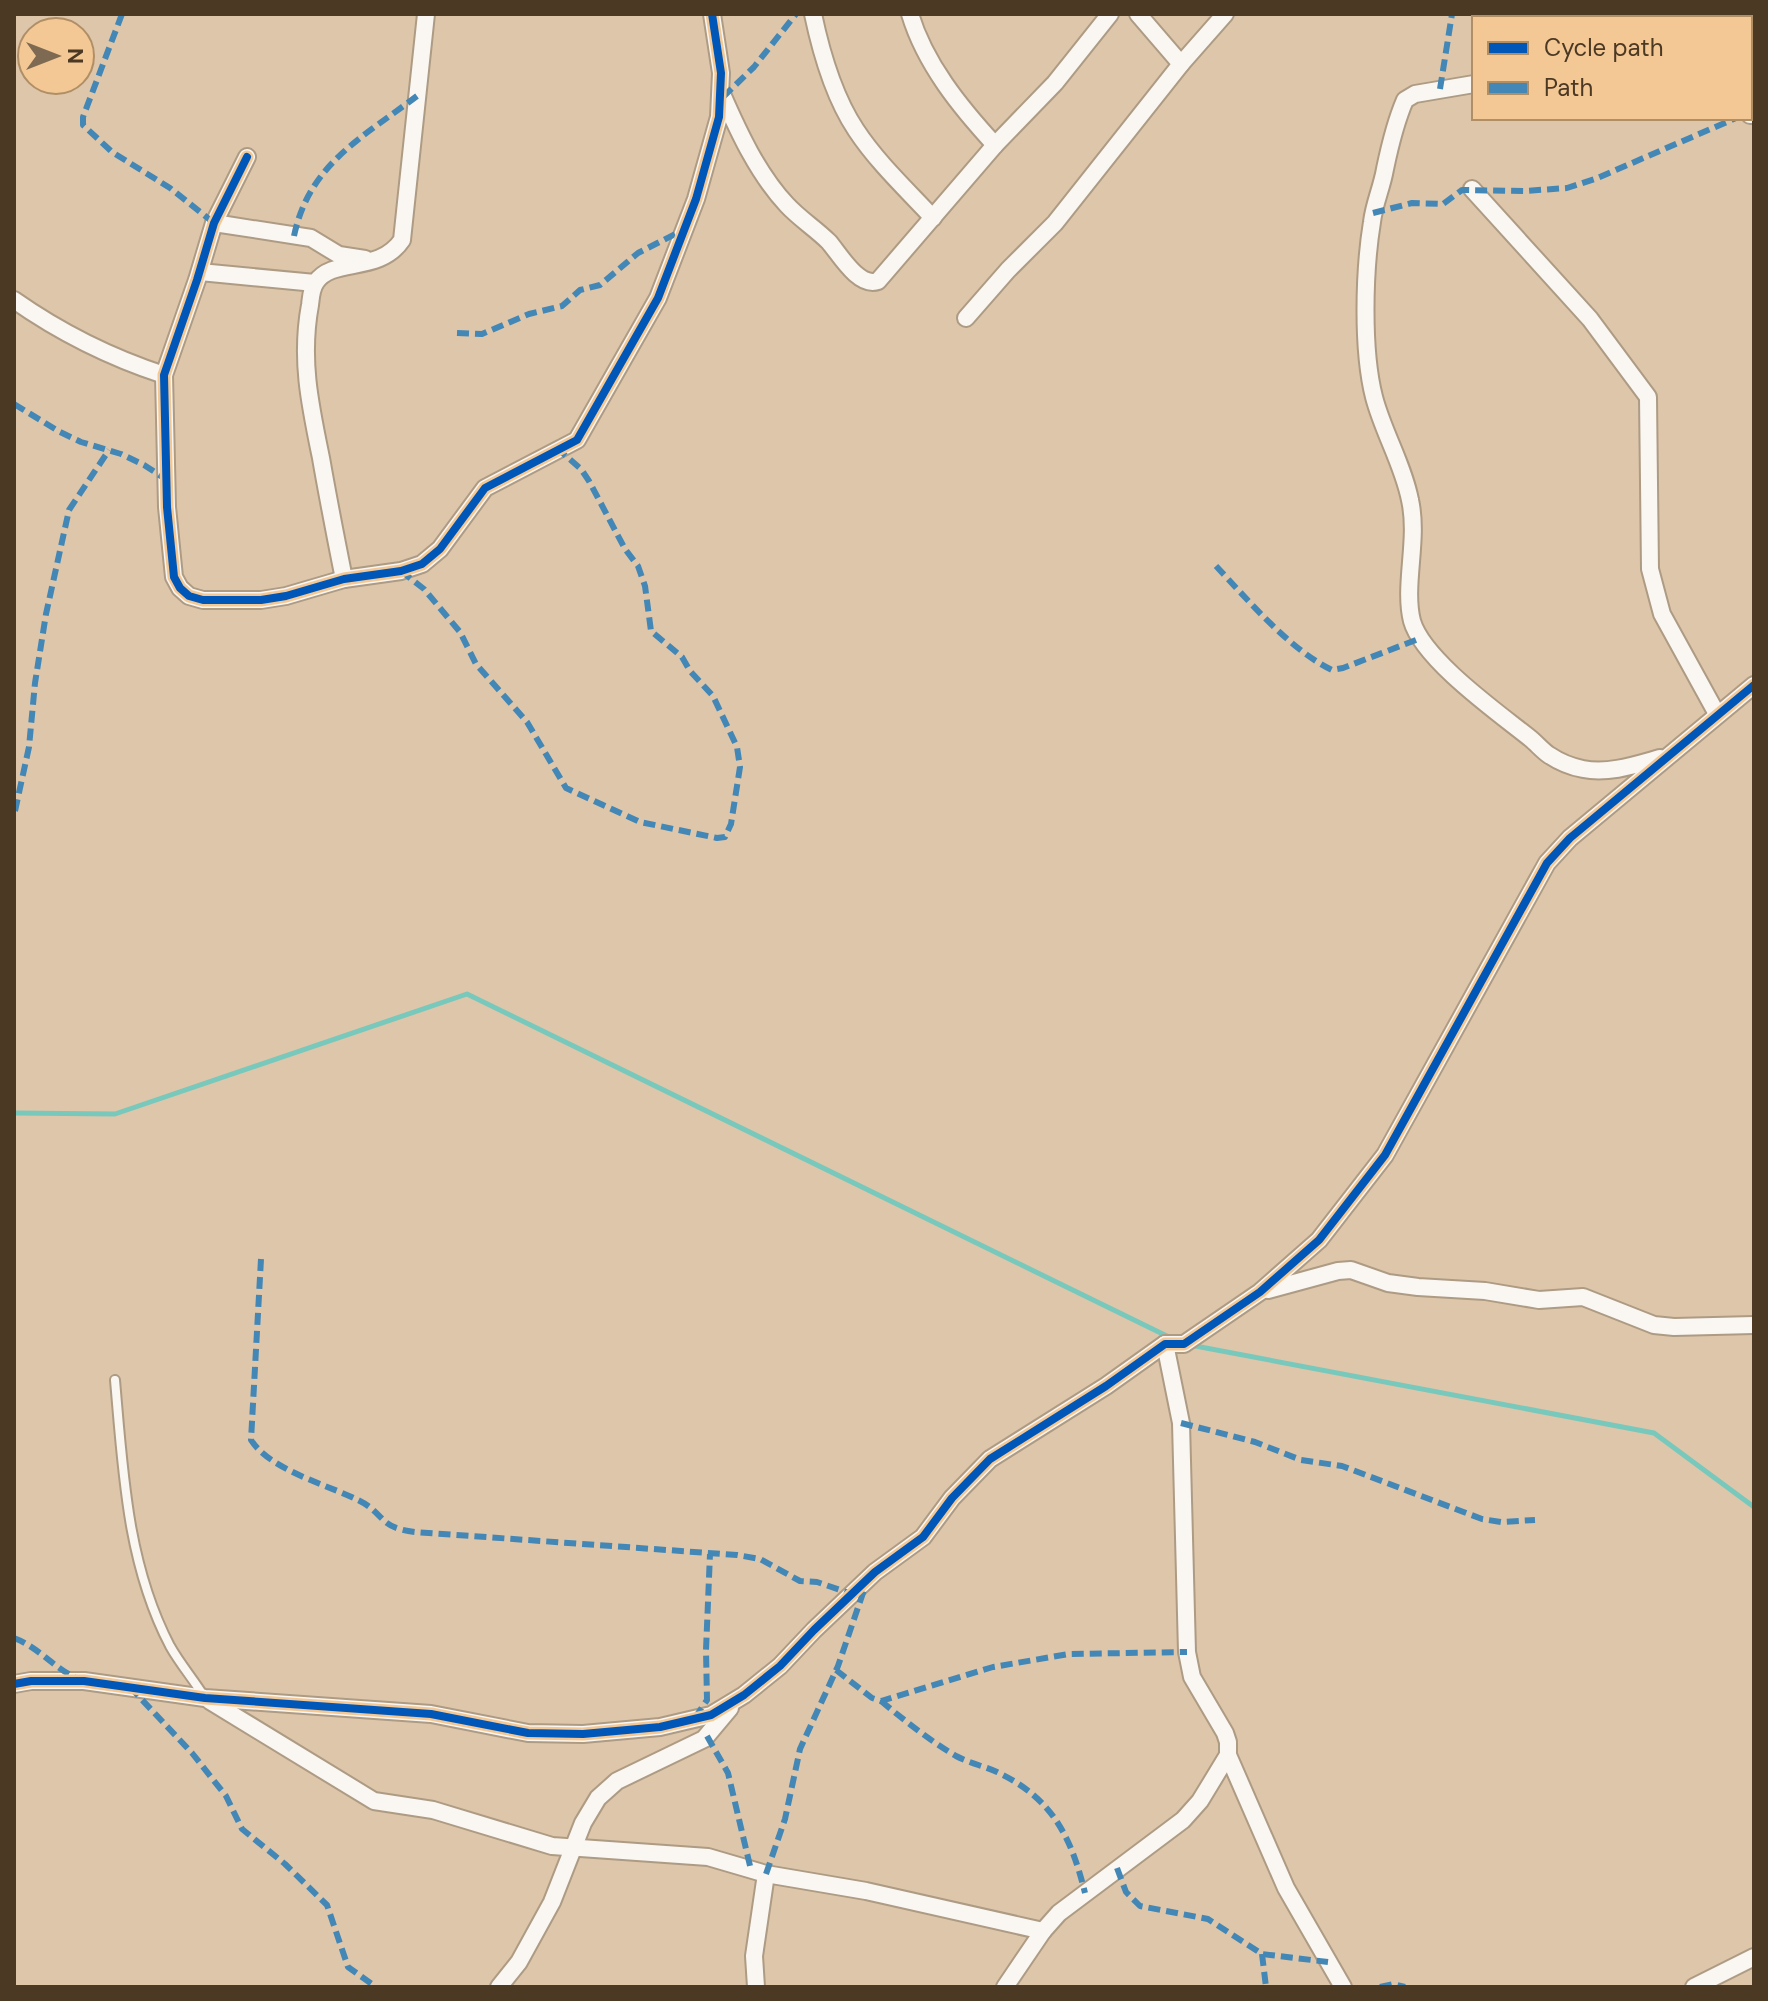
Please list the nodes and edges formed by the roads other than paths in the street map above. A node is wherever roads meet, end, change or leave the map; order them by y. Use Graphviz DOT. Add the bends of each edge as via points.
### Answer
graph roads {
  1 [pos="426,14"];
  2 [pos="712,14"];
  3 [pos="813,14"];
  4 [pos="910,14"];
  5 [pos="1110,14"];
  6 [pos="1138,14"];
  7 [pos="1225,14"];
  8 [pos="1181,64"];
  9 [pos="1472,84"];
  10 [pos="721,91"];
  11 [pos="995,145"];
  12 [pos="247,157"];
  13 [pos="1472,189"];
  14 [pos="933,218"];
  15 [pos="214,223"];
  16 [pos="379,260"];
  17 [pos="200,272"];
  18 [pos="315,283"];
  19 [pos="14,300"];
  20 [pos="966,318"];
  21 [pos="164,375"];
  22 [pos="344,579"];
  23 [pos="1754,685"];
  24 [pos="1717,714"];
  25 [pos="1667,757"];
  26 [pos="1260,1292"];
  27 [pos="1754,1325"];
  28 [pos="1165,1344"];
  29 [pos="115,1380"];
  30 [pos="14,1684"];
  31 [pos="205,1698"];
  32 [pos="739,1698"];
  33 [pos="1228,1755"];
  34 [pos="574,1848"];
  35 [pos="766,1874"];
  36 [pos="1043,1931"];
  37 [pos="1754,1957"];
  38 [pos="499,1987"];
  39 [pos="756,1987"];
  40 [pos="1005,1987"];
  41 [pos="1343,1987"];
  42 [pos="1694,1987"];
  1 -- 16 [label="street" via="405,229 397,247"];
  2 -- 10 [label="street"];
  3 -- 14 [label="street" via="851,122"];
  4 -- 11 [label="street" via="961,109"];
  5 -- 11 [label="street" via="1055,83"];
  6 -- 8 [label="street"];
  7 -- 8 [label="street"];
  8 -- 20 [label="street" via="1055,223"];
  9 -- 25 [label="street" via="1405,100 1372,222 1368,371 1411,504 1413,624 1461,683 1550,756 1593,771"];
  10 -- 14 [label="street" via="739,135 778,194 867,282 878,281"];
  10 -- 22 [label="street" via="696,199 658,298 577,440 485,488 440,549 422,564"];
  11 -- 14 [label="street"];
  12 -- 15 [label="street"];
  13 -- 24 [label="street" via="1590,319 1648,397 1650,569 1662,614"];
  15 -- 16 [label="street" via="311,238 339,255"];
  15 -- 17 [label="street"];
  16 -- 18 [label="street" via="334,270"];
  17 -- 18 [label="street"];
  17 -- 21 [label="street"];
  18 -- 22 [label="street" via="306,326 305,379"];
  19 -- 21 [label="street" via="83,343"];
  21 -- 22 [label="street" via="167,507 174,577 180,588 195,599 261,600"];
  23 -- 24 [label="street"];
  24 -- 25 [label="street"];
  25 -- 26 [label="street" via="1547,863 1385,1155 1319,1240"];
  26 -- 27 [label="street" via="1351,1270 1418,1287 1539,1300 1583,1297 1654,1325"];
  26 -- 28 [label="street" via="1184,1344"];
  28 -- 32 [label="street" via="990,1459 923,1537 875,1572 780,1666"];
  28 -- 33 [label="street" via="1181,1423 1187,1652 1192,1677 1225,1733"];
  29 -- 31 [label="lane" via="125,1503 138,1559 169,1643"];
  30 -- 31 [label="street" via="84,1681"];
  31 -- 32 [label="street" via="431,1714 528,1733 583,1734 702,1719"];
  31 -- 34 [label="street" via="374,1801 433,1810"];
  32 -- 34 [label="street" via="704,1739 617,1781 598,1798"];
  33 -- 36 [label="street" via="1183,1820 1059,1913"];
  33 -- 41 [label="street" via="1286,1888"];
  34 -- 35 [label="street" via="708,1857"];
  34 -- 38 [label="street" via="552,1902"];
  35 -- 36 [label="street"];
  35 -- 39 [label="street" via="754,1956"];
  36 -- 40 [label="street"];
  37 -- 42 [label="street"];
}
